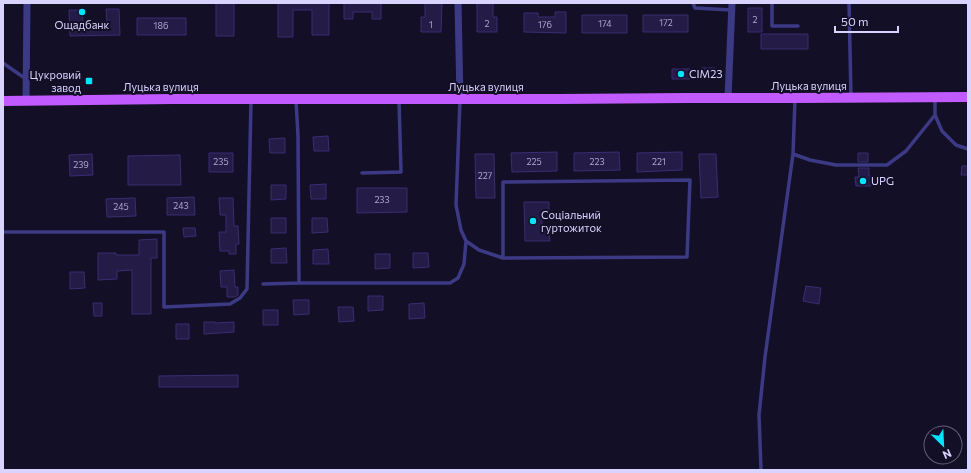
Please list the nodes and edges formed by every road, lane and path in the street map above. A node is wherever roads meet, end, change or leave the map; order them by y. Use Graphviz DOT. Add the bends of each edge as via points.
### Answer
graph roads {
  1 [pos="27,3"];
  2 [pos="458,3"];
  3 [pos="693,3"];
  4 [pos="772,3"];
  5 [pos="849,3"];
  6 [pos="731,6"];
  7 [pos="798,26"];
  8 [pos="3,63"];
  9 [pos="26,79"];
  10 [pos="935,97"];
  11 [pos="968,97"];
  12 [pos="728,98"];
  13 [pos="795,98"];
  14 [pos="851,98"];
  15 [pos="251,99"];
  16 [pos="296,99"];
  17 [pos="399,99"];
  18 [pos="460,99"];
  19 [pos="3,101"];
  20 [pos="26,101"];
  21 [pos="935,115"];
  22 [pos="968,149"];
  23 [pos="793,154"];
  24 [pos="362,173"];
  25 [pos="3,232"];
  26 [pos="466,241"];
  27 [pos="503,258"];
  28 [pos="300,283"];
  29 [pos="263,284"];
  30 [pos="760,470"];
  1 -- 9 [label="street"];
  2 -- 18 [label="street"];
  3 -- 6 [label="lane" via="695,8"];
  4 -- 7 [label="lane" via="772,26"];
  5 -- 14 [label="lane"];
  6 -- 12 [label="street"];
  8 -- 9 [label="lane"];
  9 -- 20 [label="street"];
  10 -- 11 [label="main road, Луцька вулиця"];
  10 -- 14 [label="main road, Луцька вулиця"];
  10 -- 21 [label="lane"];
  12 -- 13 [label="main road, Луцька вулиця"];
  12 -- 18 [label="main road, Луцька вулиця"];
  13 -- 14 [label="main road, Луцька вулиця"];
  13 -- 23 [label="lane"];
  15 -- 16 [label="main road, Луцька вулиця"];
  15 -- 20 [label="main road, Луцька вулиця"];
  15 -- 25 [label="lane" via="247,289 240,298 230,304 164,307 164,232"];
  16 -- 17 [label="main road, Луцька вулиця"];
  16 -- 28 [label="lane"];
  17 -- 18 [label="main road, Луцька вулиця"];
  17 -- 24 [label="lane" via="401,172"];
  18 -- 26 [label="lane" via="456,205"];
  19 -- 20 [label="main road, Луцька вулиця"];
  21 -- 22 [label="lane" via="942,131 956,145"];
  21 -- 23 [label="lane" via="906,151 887,165 836,166"];
  23 -- 30 [label="lane" via="765,357 759,415"];
  26 -- 27 [label="lane" via="479,250"];
  26 -- 28 [label="lane" via="464,264 458,278 450,283"];
  27 -- 27 [label="lane" via="687,257 690,180 503,182"];
  28 -- 29 [label="lane"];
}
